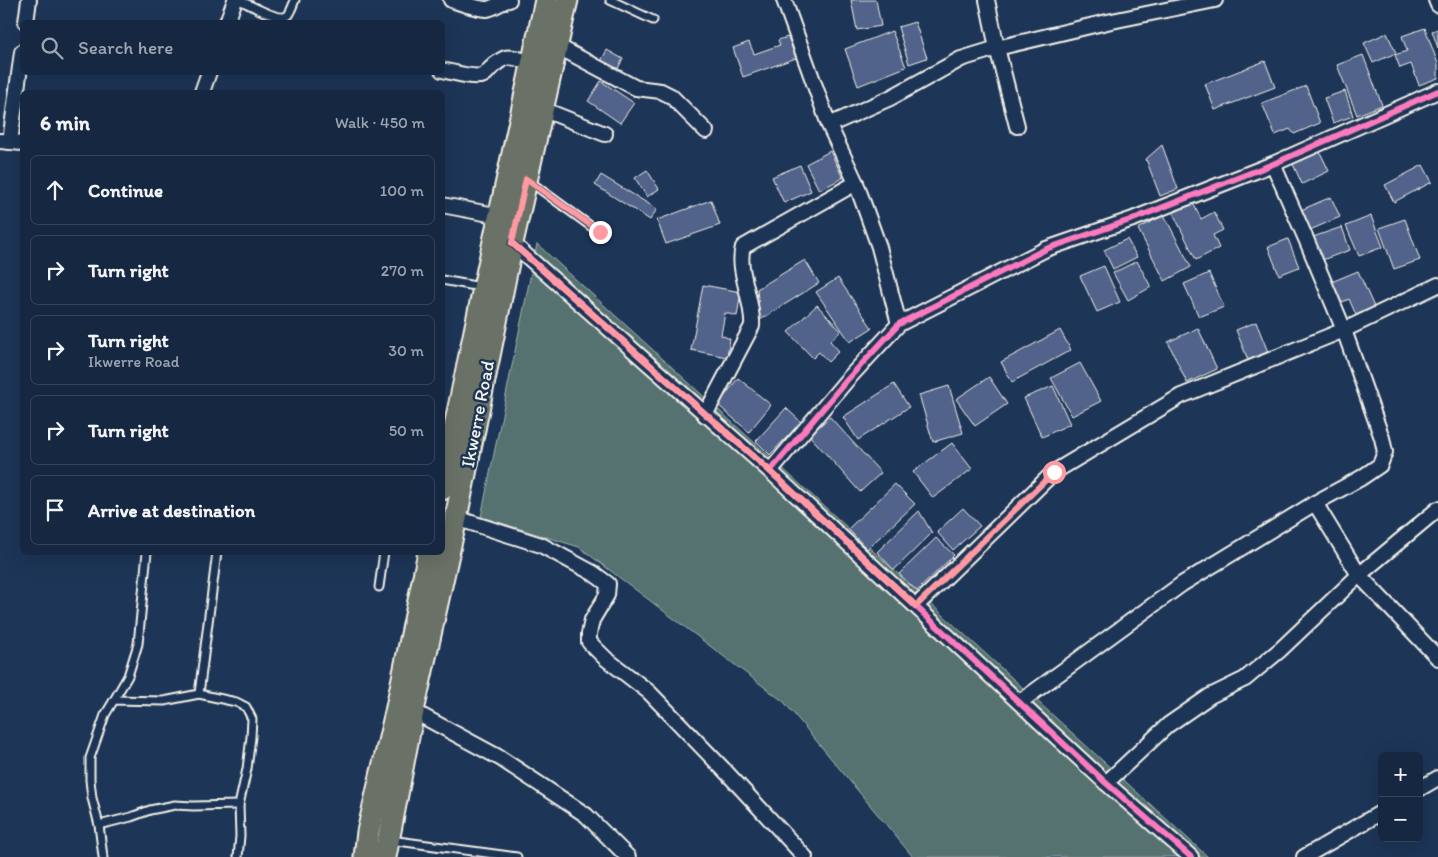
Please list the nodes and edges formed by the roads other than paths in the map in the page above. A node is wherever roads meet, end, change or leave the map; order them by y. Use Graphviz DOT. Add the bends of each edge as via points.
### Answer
graph roads {
  1 [pos="29,0"];
  2 [pos="237,0"];
  3 [pos="295,0"];
  4 [pos="451,0"];
  5 [pos="509,0"];
  6 [pos="546,0"];
  7 [pos="567,0"];
  8 [pos="610,0"];
  9 [pos="784,0"];
  10 [pos="987,0"];
  11 [pos="1215,0"];
  12 [pos="1436,0"];
  13 [pos="1438,5"];
  14 [pos="26,20"];
  15 [pos="228,20"];
  16 [pos="653,20"];
  17 [pos="557,46"];
  18 [pos="997,48"];
  19 [pos="532,63"];
  20 [pos="20,68"];
  21 [pos="445,71"];
  22 [pos="208,75"];
  23 [pos="203,90"];
  24 [pos="1438,91"];
  25 [pos="542,109"];
  26 [pos="829,125"];
  27 [pos="1017,126"];
  28 [pos="706,131"];
  29 [pos="605,134"];
  30 [pos="11,142"];
  31 [pos="1273,164"];
  32 [pos="526,179"];
  33 [pos="856,184"];
  34 [pos="445,206"];
  35 [pos="500,216"];
  36 [pos="600,232"];
  37 [pos="512,243"];
  38 [pos="445,281"];
  39 [pos="1438,285"];
  40 [pos="484,288"];
  41 [pos="900,324"];
  42 [pos="1344,330"];
  43 [pos="705,415"];
  44 [pos="770,471"];
  45 [pos="445,475"];
  46 [pos="1315,502"];
  47 [pos="1438,509"];
  48 [pos="456,518"];
  49 [pos="147,555"];
  50 [pos="217,555"];
  51 [pos="384,555"];
  52 [pos="428,555"];
  53 [pos="1359,575"];
  54 [pos="379,587"];
  55 [pos="916,606"];
  56 [pos="1436,652"];
  57 [pos="200,694"];
  58 [pos="114,700"];
  59 [pos="1020,702"];
  60 [pos="413,711"];
  61 [pos="1438,778"];
  62 [pos="1106,783"];
  63 [pos="1423,787"];
  64 [pos="239,804"];
  65 [pos="1378,814"];
  66 [pos="98,825"];
  67 [pos="386,848"];
  68 [pos="103,857"];
  69 [pos="238,857"];
  70 [pos="365,857"];
  71 [pos="517,857"];
  72 [pos="628,857"];
  73 [pos="805,857"];
  74 [pos="1191,857"];
  75 [pos="1304,857"];
  1 -- 14 [label="street"];
  2 -- 3 [label="lane" via="278,18 290,13"];
  2 -- 15 [label="street"];
  4 -- 5 [label="street" via="486,9"];
  6 -- 19 [label="main road, Ikwerre Road"];
  7 -- 17 [label="main road, Ikwerre Road"];
  8 -- 16 [label="lane"];
  9 -- 26 [label="street"];
  10 -- 18 [label="street"];
  11 -- 18 [label="street"];
  12 -- 13 [label="street"];
  17 -- 25 [label="main road, Ikwerre Road"];
  17 -- 28 [label="street" via="636,88 661,91 670,96"];
  18 -- 26 [label="street" via="961,58 890,98"];
  18 -- 27 [label="street"];
  19 -- 21 [label="street" via="503,58 479,77"];
  19 -- 35 [label="main road, Ikwerre Road"];
  20 -- 30 [label="street"];
  22 -- 23 [label="street"];
  24 -- 31 [label="street"];
  25 -- 29 [label="street"];
  25 -- 32 [label="main road, Ikwerre Road"];
  26 -- 33 [label="street"];
  31 -- 41 [label="street" via="1046,249"];
  31 -- 42 [label="street"];
  32 -- 36 [label="lane"];
  32 -- 37 [label="main road, Ikwerre Road"];
  33 -- 41 [label="street" via="879,248"];
  33 -- 43 [label="street" via="743,247 742,265 753,316 752,326"];
  34 -- 35 [label="street"];
  35 -- 40 [label="main road, Ikwerre Road"];
  37 -- 43 [label="street"];
  37 -- 48 [label="main road, Ikwerre Road"];
  38 -- 40 [label="lane"];
  39 -- 42 [label="street"];
  40 -- 45 [label="main road, Ikwerre Road"];
  41 -- 44 [label="street" via="847,380"];
  42 -- 46 [label="street" via="1385,452 1380,465"];
  42 -- 55 [label="street" via="1181,396 1054,472"];
  43 -- 44 [label="street"];
  44 -- 55 [label="street"];
  46 -- 53 [label="street"];
  46 -- 59 [label="street" via="1182,584"];
  47 -- 53 [label="street"];
  48 -- 60 [label="main road, Ikwerre Road"];
  48 -- 73 [label="street" via="541,544 608,584 607,595 592,620 590,642 605,658 649,692"];
  49 -- 58 [label="lane" via="138,644 128,676"];
  50 -- 57 [label="lane"];
  51 -- 54 [label="lane"];
  52 -- 70 [label="main road"];
  53 -- 56 [label="street"];
  53 -- 62 [label="street" via="1245,679 1210,696 1168,725"];
  55 -- 59 [label="street"];
  57 -- 58 [label="lane" via="164,700"];
  57 -- 64 [label="lane" via="236,702 246,708 252,720 247,769"];
  58 -- 66 [label="lane" via="105,715 90,758 92,798"];
  59 -- 62 [label="street"];
  60 -- 67 [label="main road, Ikwerre Road"];
  60 -- 72 [label="street" via="500,758 586,815"];
  61 -- 63 [label="street"];
  62 -- 74 [label="street"];
  64 -- 66 [label="lane" via="174,805"];
  64 -- 69 [label="lane"];
  65 -- 75 [label="street"];
  66 -- 68 [label="lane"];
  67 -- 71 [label="lane"];
}
